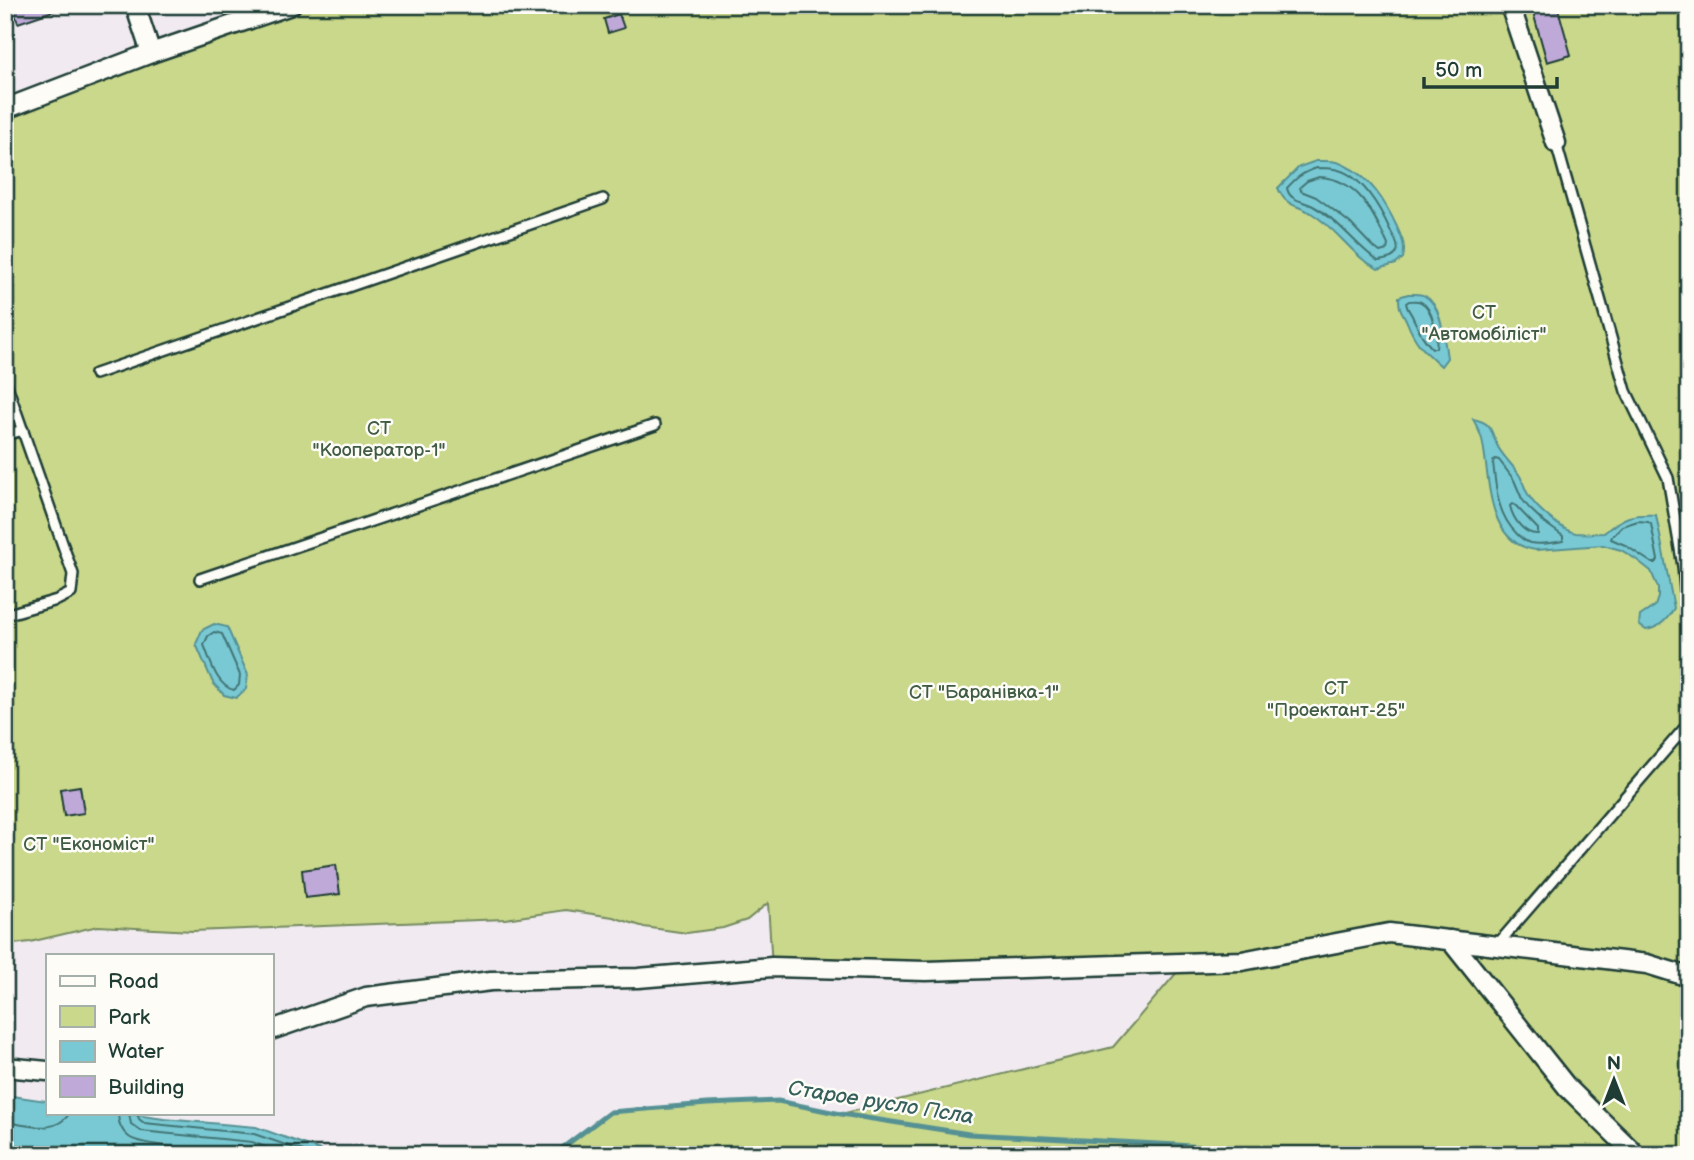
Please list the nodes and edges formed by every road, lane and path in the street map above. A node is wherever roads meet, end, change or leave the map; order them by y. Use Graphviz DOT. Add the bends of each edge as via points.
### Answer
graph roads {
  1 [pos="135,5"];
  2 [pos="291,5"];
  3 [pos="1510,5"];
  4 [pos="151,53"];
  5 [pos="5,109"];
  6 [pos="1556,143"];
  7 [pos="603,199"];
  8 [pos="95,374"];
  9 [pos="5,380"];
  10 [pos="655,425"];
  11 [pos="23,430"];
  12 [pos="5,435"];
  13 [pos="200,579"];
  14 [pos="5,615"];
  15 [pos="1689,638"];
  16 [pos="1689,723"];
  17 [pos="1450,940"];
  18 [pos="1497,945"];
  19 [pos="1689,977"];
  20 [pos="273,1029"];
  21 [pos="5,1068"];
  22 [pos="46,1071"];
  23 [pos="1636,1155"];
  1 -- 4 [label="street"];
  2 -- 4 [label="street"];
  3 -- 6 [label="street"];
  4 -- 5 [label="street"];
  6 -- 15 [label="lane" via="1626,391 1668,478"];
  7 -- 8 [label="lane"];
  9 -- 11 [label="lane"];
  10 -- 13 [label="lane"];
  11 -- 12 [label="lane"];
  11 -- 14 [label="lane" via="73,574 71,593"];
  16 -- 18 [label="lane"];
  17 -- 18 [label="street"];
  17 -- 20 [label="street" via="1389,933 1242,961 926,971 772,967 638,978 492,981 366,996"];
  17 -- 23 [label="street" via="1567,1087"];
  18 -- 19 [label="street" via="1647,964"];
  21 -- 22 [label="street"];
}
